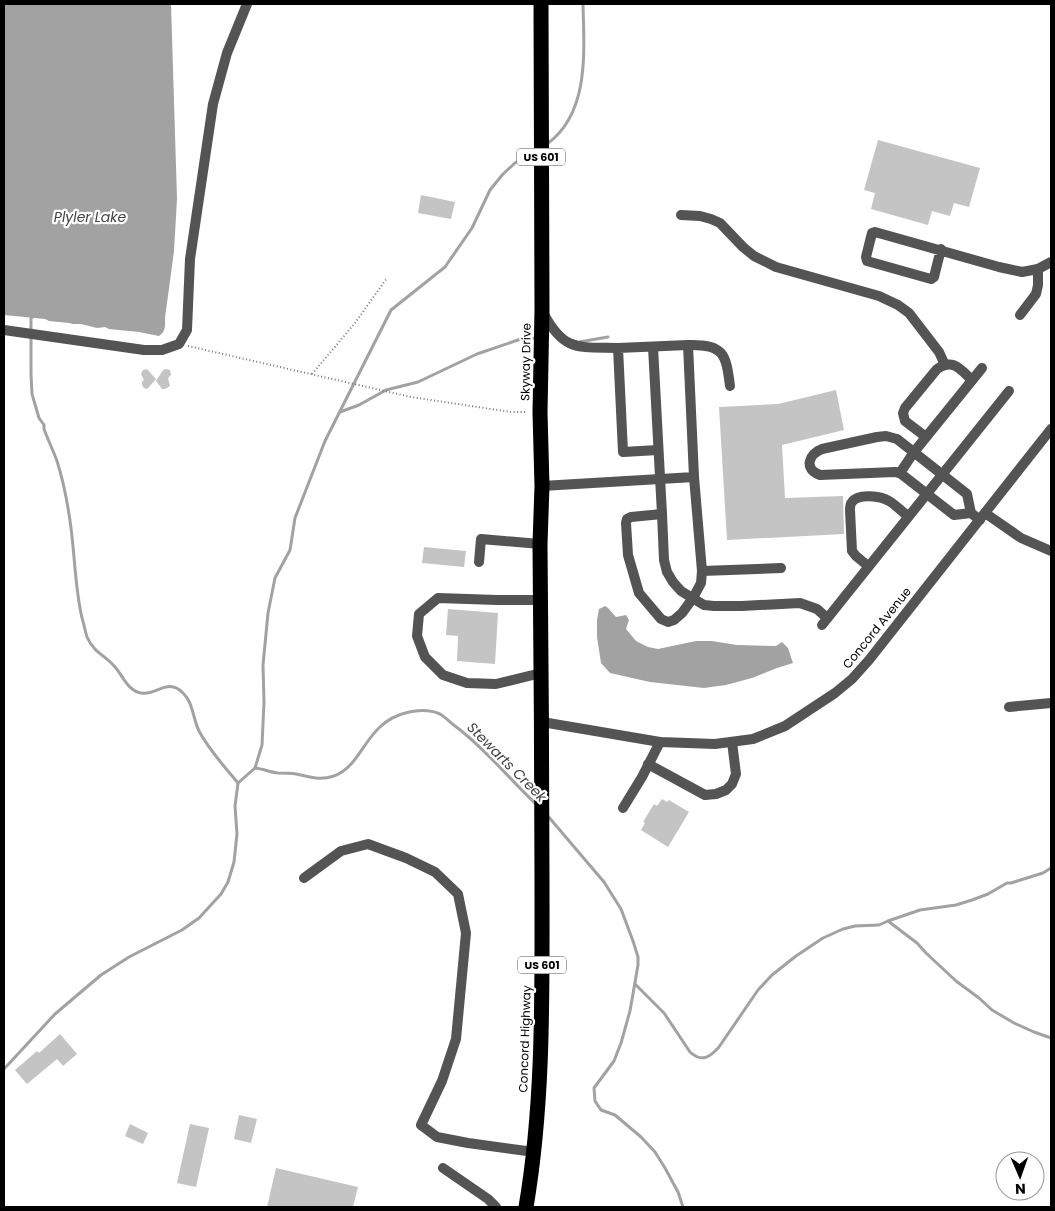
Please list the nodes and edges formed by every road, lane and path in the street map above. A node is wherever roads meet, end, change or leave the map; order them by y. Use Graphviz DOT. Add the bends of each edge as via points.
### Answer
graph roads {
  1 [pos="247,4"];
  2 [pos="542,4"];
  3 [pos="681,215"];
  4 [pos="941,249"];
  5 [pos="1051,262"];
  6 [pos="1038,269"];
  7 [pos="387,278"];
  8 [pos="542,310"];
  9 [pos="1020,315"];
  10 [pos="4,330"];
  11 [pos="179,344"];
  12 [pos="688,345"];
  13 [pos="653,347"];
  14 [pos="618,348"];
  15 [pos="945,365"];
  16 [pos="982,368"];
  17 [pos="312,374"];
  18 [pos="972,380"];
  19 [pos="730,386"];
  20 [pos="1009,391"];
  21 [pos="540,412"];
  22 [pos="1051,429"];
  23 [pos="926,437"];
  24 [pos="658,450"];
  25 [pos="914,452"];
  26 [pos="900,473"];
  27 [pos="942,474"];
  28 [pos="694,477"];
  29 [pos="660,479"];
  30 [pos="542,486"];
  31 [pos="927,493"];
  32 [pos="971,512"];
  33 [pos="662,514"];
  34 [pos="908,516"];
  35 [pos="982,517"];
  36 [pos="540,544"];
  37 [pos="1051,551"];
  38 [pos="479,562"];
  39 [pos="868,566"];
  40 [pos="782,568"];
  41 [pos="702,571"];
  42 [pos="693,598"];
  43 [pos="541,600"];
  44 [pos="541,673"];
  45 [pos="1051,703"];
  46 [pos="1009,707"];
  47 [pos="542,722"];
  48 [pos="660,742"];
  49 [pos="732,742"];
  50 [pos="648,764"];
  51 [pos="623,808"];
  52 [pos="304,878"];
  53 [pos="534,1152"];
  54 [pos="443,1168"];
  55 [pos="496,1207"];
  56 [pos="526,1207"];
  1 -- 11 [label="street" via="227,53 213,104 190,258 187,330"];
  2 -- 8 [label="highway, Skyway Drive / US 601"];
  3 -- 15 [label="street" via="700,216 720,223 754,256 776,267 879,296 898,305 920,327"];
  4 -- 4 [label="street" via="875,232 872,233 866,258 931,279"];
  4 -- 6 [label="street" via="1022,272"];
  5 -- 6 [label="street"];
  6 -- 9 [label="street" via="1036,294"];
  7 -- 17 [label="path"];
  8 -- 14 [label="street" via="551,328 565,342 582,347"];
  8 -- 21 [label="highway, Skyway Drive / US 601"];
  10 -- 11 [label="street" via="144,350 162,350"];
  11 -- 17 [label="path"];
  12 -- 13 [label="street"];
  12 -- 19 [label="street" via="713,347 724,355"];
  12 -- 28 [label="street"];
  13 -- 14 [label="street"];
  13 -- 24 [label="street"];
  14 -- 24 [label="street" via="623,452"];
  15 -- 18 [label="street" via="954,365"];
  15 -- 23 [label="street" via="937,369 903,413 905,421"];
  16 -- 18 [label="street"];
  17 -- 21 [label="path" via="437,402 511,412"];
  18 -- 23 [label="street"];
  20 -- 27 [label="street"];
  21 -- 30 [label="highway, Skyway Drive / US 601"];
  22 -- 35 [label="street, Concord Avenue"];
  23 -- 25 [label="street"];
  24 -- 29 [label="street"];
  25 -- 26 [label="street"];
  25 -- 26 [label="street" via="897,439 886,436 815,451 810,462 813,472 820,475"];
  25 -- 27 [label="street"];
  26 -- 31 [label="street"];
  27 -- 31 [label="street"];
  27 -- 32 [label="street" via="968,494"];
  28 -- 29 [label="street"];
  28 -- 41 [label="street"];
  29 -- 30 [label="street"];
  29 -- 33 [label="street"];
  30 -- 36 [label="highway, Skyway Drive / US 601"];
  31 -- 32 [label="street" via="954,515"];
  31 -- 34 [label="street"];
  32 -- 35 [label="street"];
  33 -- 42 [label="street" via="667,572 672,582"];
  33 -- 42 [label="street" via="627,519 628,555 639,593 661,619 668,622 682,613"];
  34 -- 39 [label="street"];
  34 -- 39 [label="street" via="880,498 868,496 852,501 852,551"];
  35 -- 37 [label="street"];
  35 -- 49 [label="street, Concord Avenue" via="852,679 785,726 753,739"];
  36 -- 38 [label="street" via="481,539"];
  36 -- 43 [label="highway, Skyway Drive / US 601"];
  39 -- 42 [label="street" via="824,621 817,609 800,603 714,606 704,605"];
  40 -- 41 [label="street"];
  41 -- 42 [label="street" via="701,583"];
  43 -- 44 [label="highway, Skyway Drive / US 601"];
  43 -- 44 [label="street" via="438,598 419,614 417,636 425,658 443,675 467,683 496,684"];
  44 -- 47 [label="highway, Skyway Drive / US 601"];
  45 -- 46 [label="street"];
  47 -- 48 [label="street, Concord Avenue"];
  47 -- 53 [label="highway, Concord Highway / US 601" via="542,971"];
  48 -- 49 [label="street, Concord Avenue"];
  48 -- 50 [label="street"];
  49 -- 50 [label="street" via="736,774 726,790 716,794 705,795"];
  50 -- 51 [label="street"];
  52 -- 53 [label="street" via="341,851 368,844 435,872 458,894 466,933 456,1039 442,1081 421,1125 437,1137"];
  53 -- 56 [label="highway, Concord Highway / US 601"];
  54 -- 55 [label="street"];
}
